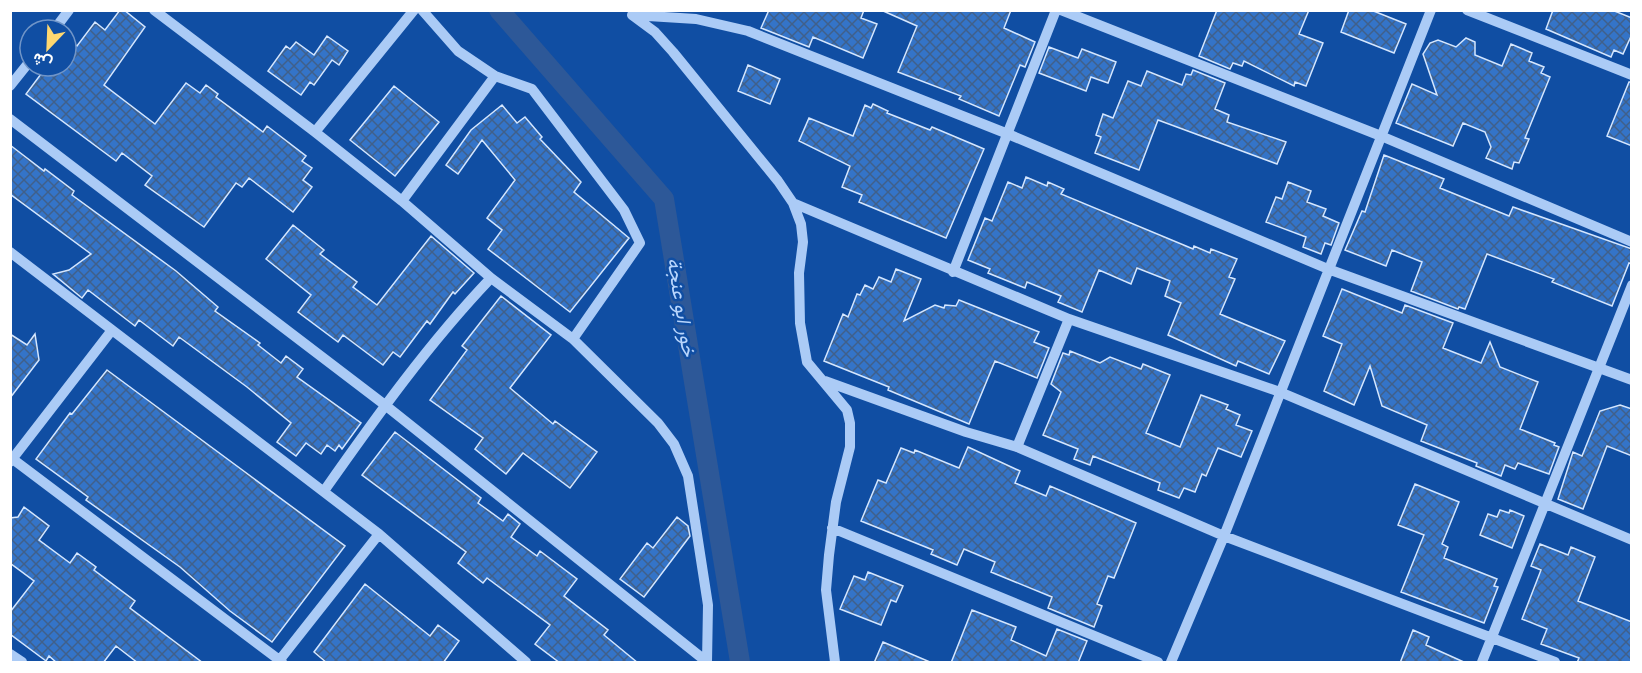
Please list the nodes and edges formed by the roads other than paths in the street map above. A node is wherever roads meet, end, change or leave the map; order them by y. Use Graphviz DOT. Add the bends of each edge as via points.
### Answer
graph roads {
  1 [pos="154,10"];
  2 [pos="414,10"];
  3 [pos="422,10"];
  4 [pos="1056,10"];
  5 [pos="1061,10"];
  6 [pos="1431,10"];
  7 [pos="1467,10"];
  8 [pos="630,13"];
  9 [pos="676,14"];
  10 [pos="1632,75"];
  11 [pos="495,76"];
  12 [pos="10,119"];
  13 [pos="315,132"];
  14 [pos="1008,134"];
  15 [pos="1381,136"];
  16 [pos="402,201"];
  17 [pos="793,203"];
  18 [pos="1632,242"];
  19 [pos="10,252"];
  20 [pos="1328,269"];
  21 [pos="953,272"];
  22 [pos="491,278"];
  23 [pos="1632,285"];
  24 [pos="1069,319"];
  25 [pos="112,330"];
  26 [pos="573,339"];
  27 [pos="1599,366"];
  28 [pos="1632,380"];
  29 [pos="825,381"];
  30 [pos="1280,392"];
  31 [pos="385,405"];
  32 [pos="1017,447"];
  33 [pos="11,459"];
  34 [pos="324,491"];
  35 [pos="1543,505"];
  36 [pos="832,528"];
  37 [pos="378,534"];
  38 [pos="1224,536"];
  39 [pos="1632,540"];
  40 [pos="1493,638"];
  41 [pos="10,654"];
  42 [pos="280,662"];
  43 [pos="22,663"];
  44 [pos="526,663"];
  45 [pos="707,663"];
  46 [pos="835,663"];
  47 [pos="1158,663"];
  48 [pos="1171,663"];
  49 [pos="1482,663"];
  50 [pos="1555,663"];
  1 -- 13 [label="street"];
  2 -- 13 [label="street"];
  3 -- 11 [label="street" via="458,51"];
  4 -- 14 [label="street"];
  5 -- 15 [label="street"];
  6 -- 15 [label="street"];
  7 -- 10 [label="street"];
  8 -- 9 [label="street"];
  8 -- 17 [label="street" via="673,52"];
  9 -- 14 [label="street" via="748,31"];
  11 -- 16 [label="street"];
  11 -- 26 [label="street" via="532,90 624,210 640,243"];
  12 -- 31 [label="street"];
  13 -- 16 [label="street"];
  14 -- 20 [label="street"];
  14 -- 21 [label="street"];
  15 -- 18 [label="street"];
  15 -- 20 [label="street"];
  16 -- 22 [label="street"];
  17 -- 21 [label="street"];
  17 -- 29 [label="street" via="803,242 799,273 801,333 807,362"];
  19 -- 25 [label="street"];
  20 -- 27 [label="street"];
  20 -- 30 [label="street"];
  21 -- 24 [label="street"];
  22 -- 26 [label="street"];
  22 -- 31 [label="street" via="456,315"];
  23 -- 27 [label="street"];
  24 -- 30 [label="street"];
  24 -- 32 [label="street"];
  25 -- 33 [label="street"];
  25 -- 34 [label="street"];
  26 -- 45 [label="street" via="657,423 674,444 688,476 708,605"];
  27 -- 28 [label="street"];
  27 -- 35 [label="street"];
  29 -- 32 [label="street"];
  29 -- 36 [label="street" via="846,410 850,423 850,447"];
  30 -- 35 [label="street"];
  30 -- 38 [label="street"];
  31 -- 34 [label="street"];
  31 -- 45 [label="street"];
  32 -- 38 [label="street"];
  33 -- 42 [label="street"];
  34 -- 37 [label="street"];
  35 -- 39 [label="street"];
  35 -- 40 [label="street"];
  36 -- 46 [label="street" via="826,590"];
  36 -- 47 [label="street"];
  37 -- 42 [label="street"];
  37 -- 44 [label="street"];
  38 -- 40 [label="street"];
  38 -- 48 [label="street"];
  40 -- 49 [label="street"];
  40 -- 50 [label="street"];
  41 -- 43 [label="street"];
}
